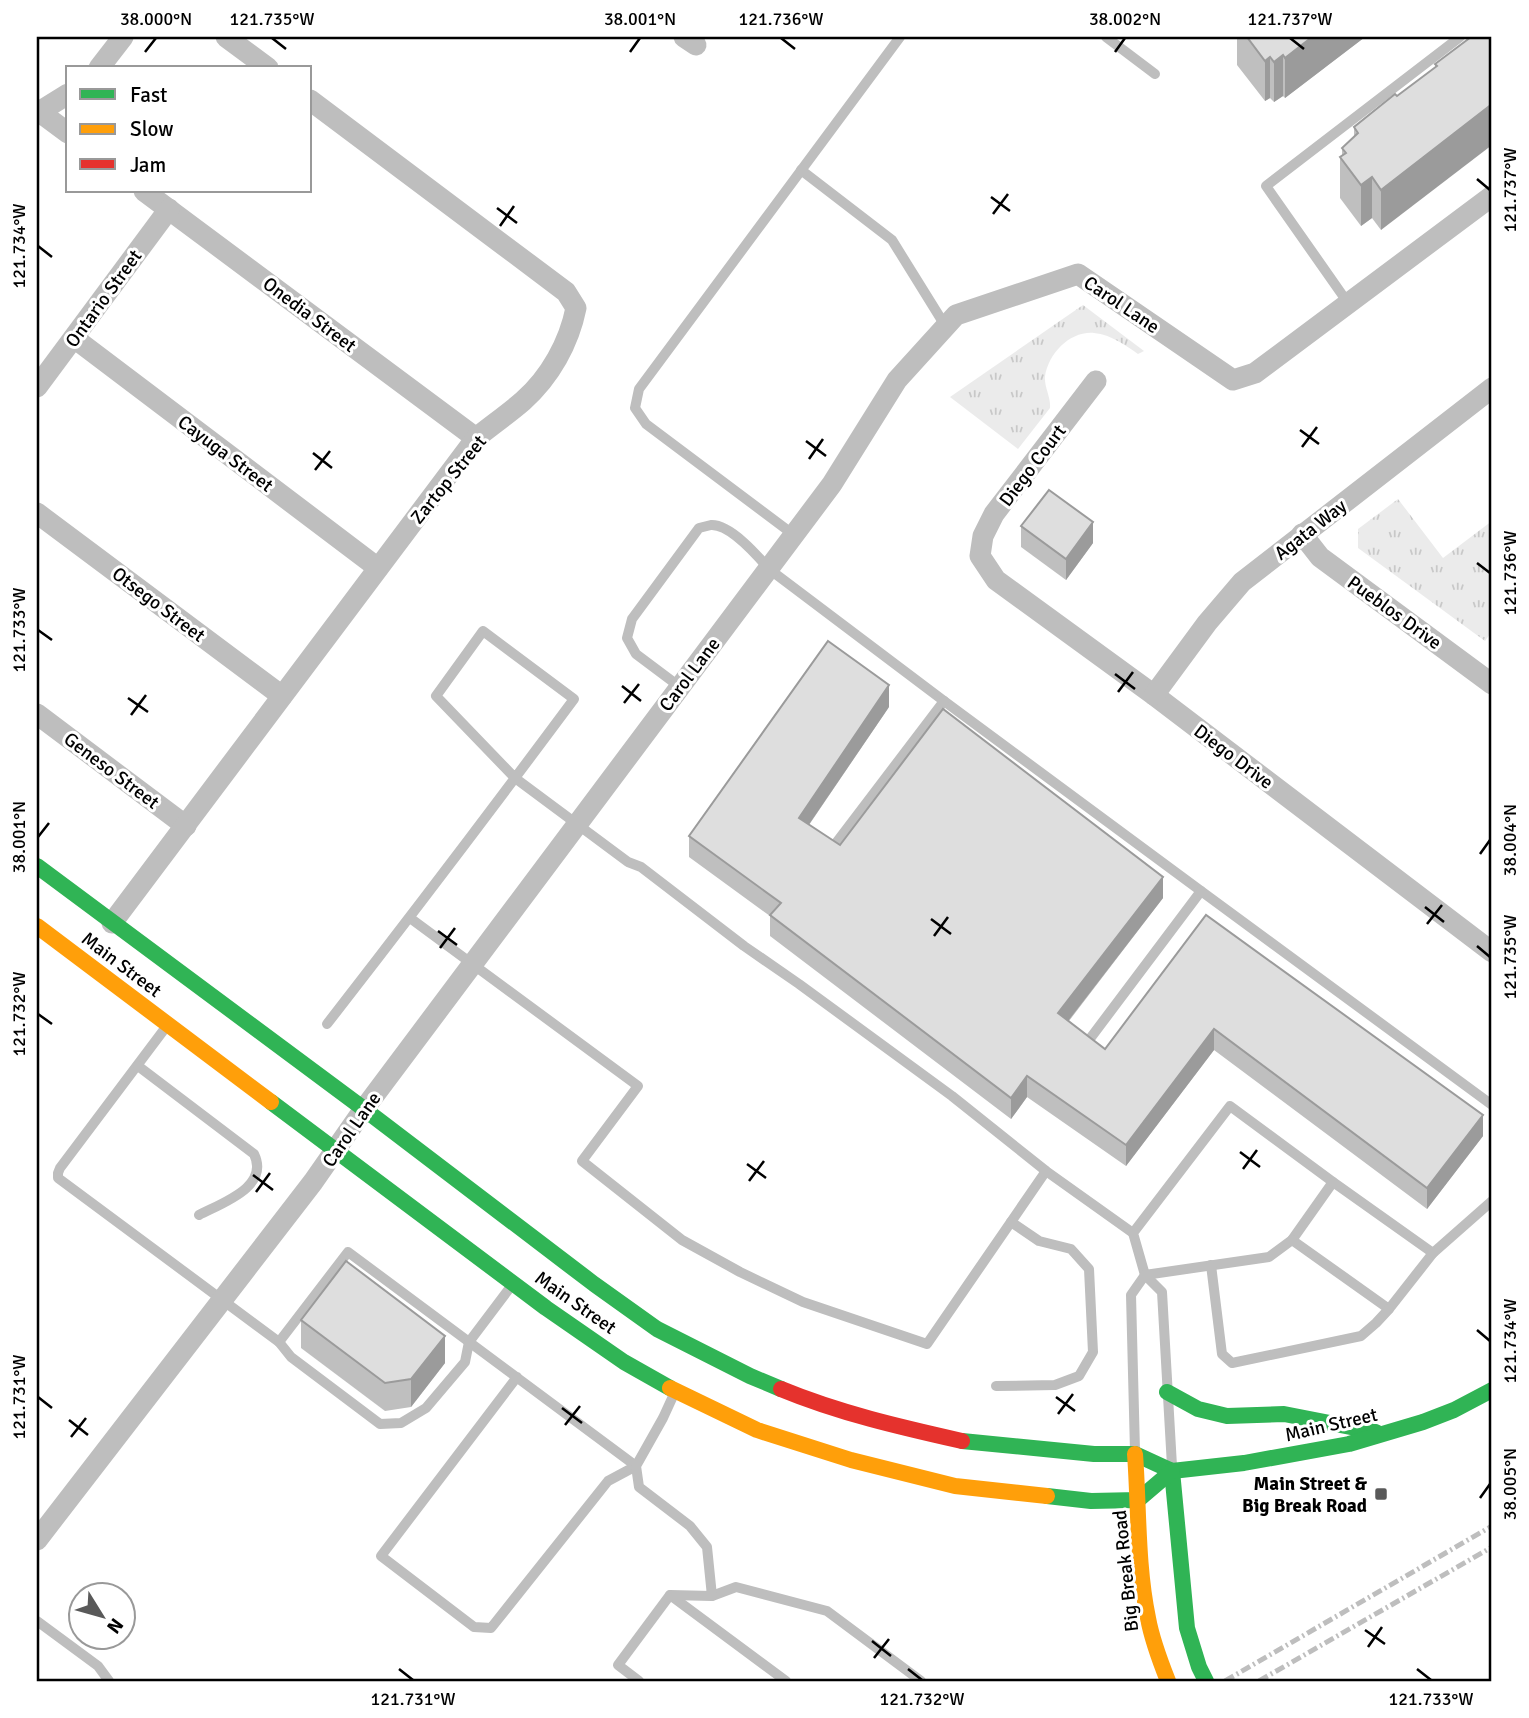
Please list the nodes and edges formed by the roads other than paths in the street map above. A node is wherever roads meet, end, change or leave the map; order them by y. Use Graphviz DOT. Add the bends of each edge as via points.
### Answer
graph roads {
  1 [pos="123,37"];
  2 [pos="226,37"];
  3 [pos="901,37"];
  4 [pos="1106,37"];
  5 [pos="1460,37"];
  6 [pos="101,66"];
  7 [pos="265,66"];
  8 [pos="1155,74"];
  9 [pos="66,95"];
  10 [pos="312,102"];
  11 [pos="38,112"];
  12 [pos="66,132"];
  13 [pos="801,170"];
  14 [pos="145,192"];
  15 [pos="1492,196"];
  16 [pos="169,209"];
  17 [pos="1348,303"];
  18 [pos="946,327"];
  19 [pos="74,338"];
  20 [pos="1096,381"];
  21 [pos="37,387"];
  22 [pos="1492,388"];
  23 [pos="476,438"];
  24 [pos="37,513"];
  25 [pos="1302,534"];
  26 [pos="794,535"];
  27 [pos="980,556"];
  28 [pos="378,568"];
  29 [pos="769,569"];
  30 [pos="1492,684"];
  31 [pos="680,687"];
  32 [pos="1154,695"];
  33 [pos="282,696"];
  34 [pos="944,701"];
  35 [pos="37,714"];
  36 [pos="515,778"];
  37 [pos="577,823"];
  38 [pos="186,826"];
  39 [pos="833,847"];
  40 [pos="37,866"];
  41 [pos="1201,891"];
  42 [pos="410,918"];
  43 [pos="112,923"];
  44 [pos="37,926"];
  45 [pos="1492,952"];
  46 [pos="473,965"];
  47 [pos="327,1024"];
  48 [pos="168,1025"];
  49 [pos="1089,1040"];
  50 [pos="138,1066"];
  51 [pos="1492,1105"];
  52 [pos="364,1110"];
  53 [pos="335,1151"];
  54 [pos="1046,1171"];
  55 [pos="1333,1182"];
  56 [pos="1492,1200"];
  57 [pos="199,1215"];
  58 [pos="1012,1222"];
  59 [pos="1133,1233"];
  60 [pos="1292,1240"];
  61 [pos="1433,1253"];
  62 [pos="1211,1265"];
  63 [pos="1145,1275"];
  64 [pos="513,1283"];
  65 [pos="223,1300"];
  66 [pos="1389,1309"];
  67 [pos="279,1342"];
  68 [pos="469,1342"];
  69 [pos="517,1377"];
  70 [pos="996,1386"];
  71 [pos="1492,1390"];
  72 [pos="675,1391"];
  73 [pos="1167,1392"];
  74 [pos="1385,1433"];
  75 [pos="1135,1454"];
  76 [pos="636,1466"];
  77 [pos="1172,1471"];
  78 [pos="1138,1500"];
  79 [pos="37,1540"];
  80 [pos="670,1595"];
  81 [pos="712,1597"];
  82 [pos="37,1621"];
  83 [pos="109,1681"];
  84 [pos="639,1681"];
  85 [pos="786,1681"];
  86 [pos="921,1681"];
  87 [pos="1168,1681"];
  88 [pos="1206,1681"];
  1 -- 6 [label="street"];
  2 -- 7 [label="street"];
  3 -- 13 [label="lane"];
  4 -- 8 [label="lane"];
  5 -- 17 [label="lane" via="1266,186"];
  9 -- 11 [label="street"];
  10 -- 23 [label="street, Zartop Street" via="566,292 576,308 572,328 550,371 525,400"];
  11 -- 12 [label="street"];
  13 -- 18 [label="lane" via="892,240"];
  13 -- 26 [label="lane" via="639,389 635,408 646,424"];
  14 -- 16 [label="street, Onedia Street"];
  15 -- 17 [label="street, Carol Lane"];
  16 -- 19 [label="street, Ontario Street"];
  16 -- 23 [label="street, Onedia Street"];
  17 -- 18 [label="street, Carol Lane" via="1255,373 1233,380 1078,274 956,315"];
  18 -- 26 [label="street, Carol Lane" via="897,380"];
  19 -- 21 [label="street, Ontario Street"];
  19 -- 28 [label="street, Cayuga Street"];
  20 -- 27 [label="street, Diego Court" via="994,514"];
  22 -- 25 [label="street, Agata Way"];
  23 -- 28 [label="street, Zartop Street"];
  24 -- 33 [label="street, Otsego Street"];
  25 -- 30 [label="street, Pueblos Drive" via="1320,557"];
  25 -- 32 [label="street, Agata Way" via="1242,582"];
  26 -- 29 [label="street, Carol Lane"];
  27 -- 32 [label="street, Diego Drive" via="996,580"];
  28 -- 33 [label="street, Zartop Street"];
  29 -- 31 [label="street, Carol Lane"];
  29 -- 31 [label="lane" via="728,531 713,525 699,528 632,619 627,638 636,654"];
  29 -- 34 [label="lane"];
  31 -- 37 [label="street, Carol Lane"];
  32 -- 45 [label="street, Diego Drive"];
  33 -- 38 [label="street, Zartop Street"];
  34 -- 39 [label="lane"];
  34 -- 41 [label="lane"];
  35 -- 38 [label="street, Geneso Street"];
  36 -- 36 [label="lane" via="436,696 484,631 575,699"];
  36 -- 37 [label="lane"];
  36 -- 42 [label="lane"];
  37 -- 46 [label="street, Carol Lane"];
  37 -- 54 [label="lane" via="953,1096"];
  38 -- 43 [label="street, Zartop Street"];
  40 -- 43 [label="main road, Main Street"];
  41 -- 49 [label="lane"];
  41 -- 51 [label="lane"];
  42 -- 46 [label="lane"];
  42 -- 47 [label="lane"];
  43 -- 52 [label="main road, Main Street"];
  44 -- 48 [label="main road, Main Street"];
  46 -- 52 [label="street, Carol Lane"];
  46 -- 58 [label="lane" via="638,1086 582,1161 682,1240 740,1272 803,1302 927,1344"];
  48 -- 50 [label="lane"];
  48 -- 53 [label="main road, Main Street"];
  50 -- 57 [label="lane" via="254,1154 258,1163 253,1182 243,1192"];
  50 -- 65 [label="lane" via="60,1168 58,1178"];
  52 -- 53 [label="street, Carol Lane"];
  52 -- 75 [label="main road, Main Street" via="657,1329 750,1376 812,1402 965,1442"];
  53 -- 64 [label="main road, Main Street"];
  53 -- 65 [label="street, Carol Lane"];
  54 -- 58 [label="lane"];
  54 -- 59 [label="lane"];
  55 -- 59 [label="lane" via="1230,1106"];
  55 -- 60 [label="lane"];
  55 -- 61 [label="lane"];
  56 -- 61 [label="lane"];
  58 -- 70 [label="lane" via="1039,1241 1071,1249 1089,1269 1093,1352 1079,1376 1055,1385"];
  59 -- 63 [label="lane"];
  60 -- 62 [label="lane" via="1269,1257"];
  60 -- 66 [label="lane"];
  61 -- 66 [label="lane"];
  62 -- 63 [label="lane"];
  62 -- 66 [label="lane" via="1222,1354 1232,1363 1361,1336"];
  63 -- 73 [label="lane" via="1163,1292"];
  63 -- 75 [label="lane" via="1131,1295"];
  64 -- 68 [label="lane"];
  64 -- 72 [label="main road, Main Street" via="624,1362"];
  65 -- 67 [label="lane"];
  65 -- 79 [label="street, Carol Lane"];
  67 -- 68 [label="lane" via="291,1357 380,1424 401,1423 426,1408 466,1362"];
  67 -- 68 [label="lane" via="348,1252"];
  68 -- 69 [label="lane"];
  69 -- 76 [label="lane"];
  69 -- 76 [label="lane" via="381,1556 474,1627 491,1628 608,1481"];
  71 -- 74 [label="main road, Main Street" via="1454,1410"];
  72 -- 76 [label="lane"];
  72 -- 78 [label="main road, Main Street" via="757,1430 955,1486 1091,1501"];
  73 -- 74 [label="main road" via="1198,1409 1227,1416 1284,1414"];
  73 -- 77 [label="lane"];
  74 -- 77 [label="main road, Main Street" via="1244,1464"];
  75 -- 77 [label="main road, Main Street"];
  75 -- 78 [label="main road, Big Break Road"];
  76 -- 81 [label="lane" via="639,1487 690,1526 707,1547"];
  77 -- 78 [label="main road"];
  77 -- 88 [label="main road" via="1187,1628"];
  78 -- 87 [label="main road, Big Break Road" via="1147,1611"];
  80 -- 81 [label="lane"];
  80 -- 84 [label="lane" via="618,1665"];
  80 -- 85 [label="lane"];
  81 -- 86 [label="lane" via="736,1587 827,1611"];
  82 -- 83 [label="lane" via="98,1666"];
}
